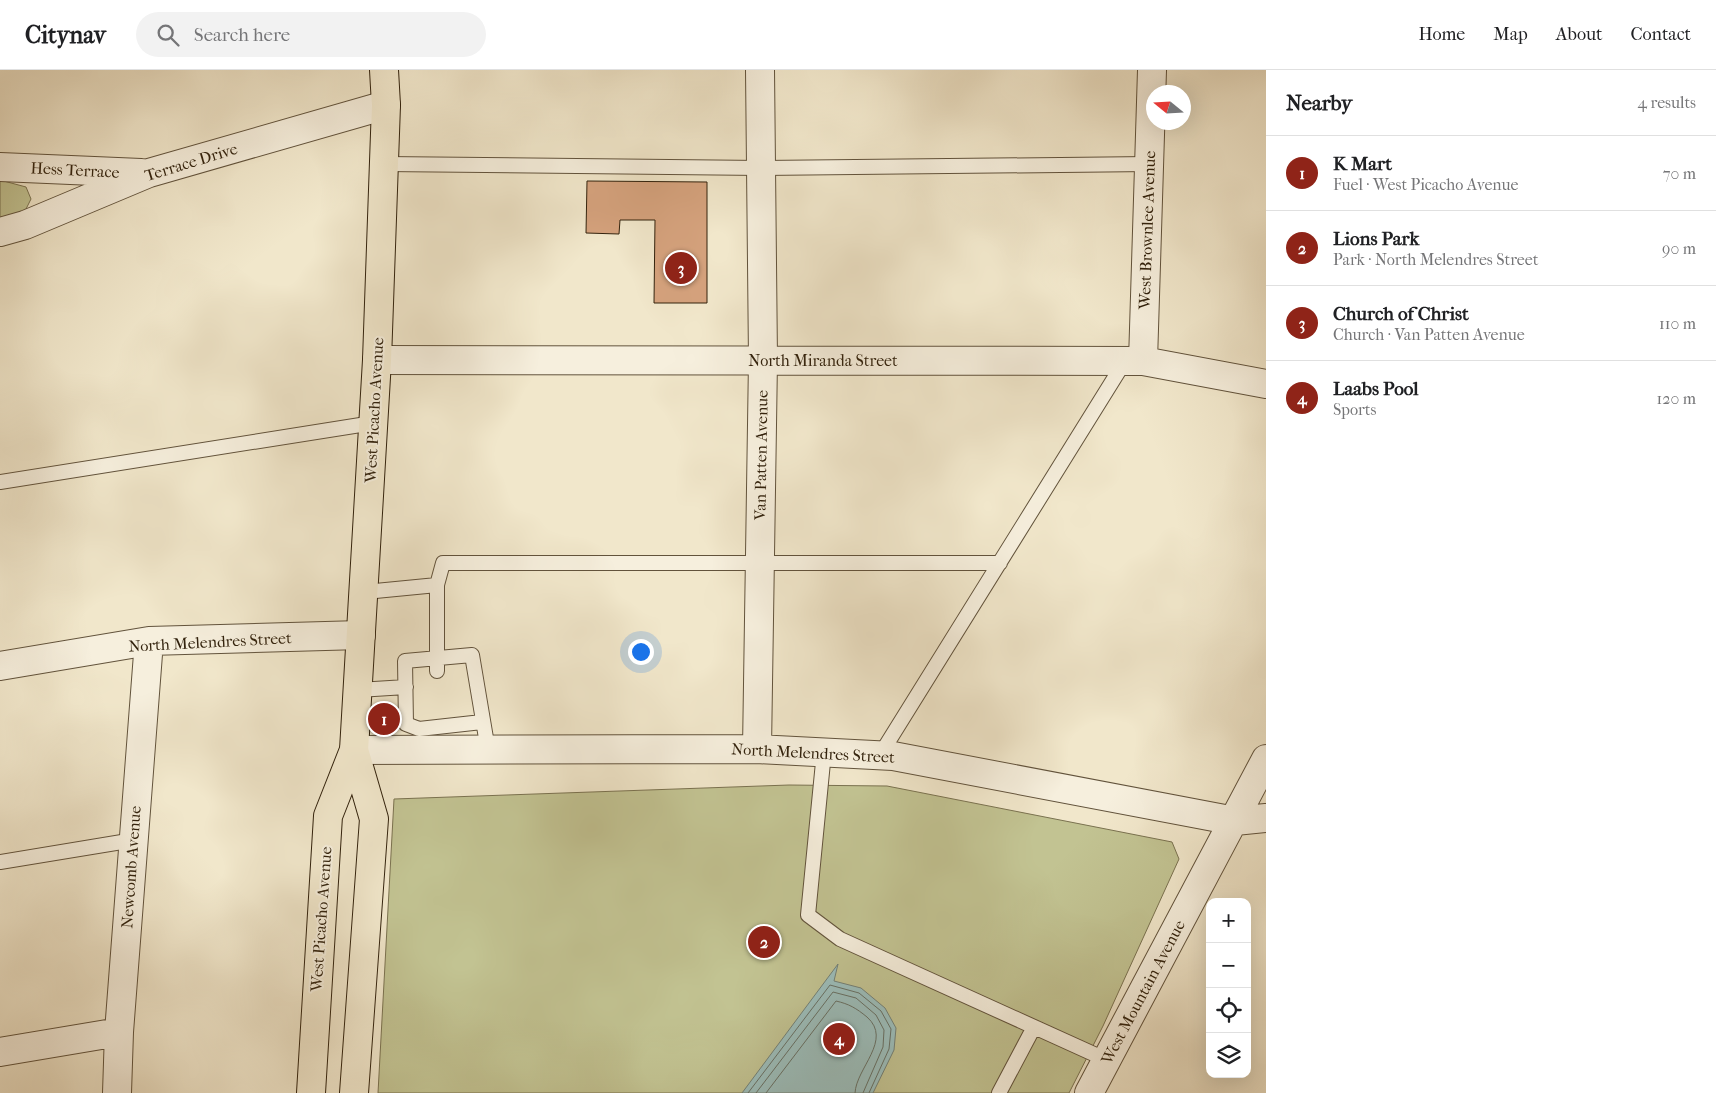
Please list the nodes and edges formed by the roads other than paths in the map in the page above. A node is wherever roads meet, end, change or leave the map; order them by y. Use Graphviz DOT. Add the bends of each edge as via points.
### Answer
graph roads {
  1 [pos="384,70"];
  2 [pos="760,70"];
  3 [pos="1152,70"];
  4 [pos="386,106"];
  5 [pos="384,164"];
  6 [pos="1150,164"];
  7 [pos="0,167"];
  8 [pos="761,168"];
  9 [pos="149,173"];
  10 [pos="0,232"];
  11 [pos="377,360"];
  12 [pos="763,360"];
  13 [pos="1134,361"];
  14 [pos="1266,384"];
  15 [pos="373,423"];
  16 [pos="0,482"];
  17 [pos="760,562"];
  18 [pos="1000,563"];
  19 [pos="437,585"];
  20 [pos="365,592"];
  21 [pos="361,635"];
  22 [pos="149,641"];
  23 [pos="436,665"];
  24 [pos="0,666"];
  25 [pos="406,687"];
  26 [pos="358,690"];
  27 [pos="482,722"];
  28 [pos="443,730"];
  29 [pos="757,749"];
  30 [pos="354,750"];
  31 [pos="488,750"];
  32 [pos="824,752"];
  33 [pos="880,755"];
  34 [pos="1266,759"];
  35 [pos="1266,818"];
  36 [pos="1235,820"];
  37 [pos="134,840"];
  38 [pos="0,862"];
  39 [pos="1034,1027"];
  40 [pos="119,1032"];
  41 [pos="0,1052"];
  42 [pos="1107,1060"];
  43 [pos="117,1093"];
  44 [pos="311,1093"];
  45 [pos="354,1093"];
  46 [pos="999,1093"];
  47 [pos="1089,1093"];
  1 -- 4 [label="main road, West Picacho Avenue"];
  2 -- 8 [label="street, Van Patten Avenue"];
  3 -- 6 [label="street, West Brownlee Avenue"];
  4 -- 5 [label="main road, West Picacho Avenue"];
  4 -- 9 [label="street, Terrace Drive"];
  5 -- 8 [label="lane"];
  5 -- 11 [label="main road, West Picacho Avenue"];
  6 -- 8 [label="lane"];
  6 -- 13 [label="street, West Brownlee Avenue"];
  7 -- 9 [label="street, Hess Terrace"];
  8 -- 12 [label="street, Van Patten Avenue"];
  9 -- 10 [label="street, Terrace Drive"];
  11 -- 12 [label="street, North Miranda Street"];
  11 -- 15 [label="main road, West Picacho Avenue"];
  12 -- 13 [label="street, North Miranda Street"];
  12 -- 17 [label="street, Van Patten Avenue"];
  13 -- 14 [label="street, North Miranda Street"];
  13 -- 18 [label="lane"];
  15 -- 16 [label="lane"];
  15 -- 20 [label="main road, West Picacho Avenue"];
  17 -- 18 [label="lane"];
  17 -- 19 [label="lane" via="443,563"];
  17 -- 29 [label="street, Van Patten Avenue"];
  18 -- 33 [label="lane"];
  19 -- 20 [label="lane"];
  19 -- 23 [label="lane"];
  20 -- 21 [label="main road, West Picacho Avenue"];
  21 -- 22 [label="street, North Melendres Street"];
  21 -- 26 [label="main road, West Picacho Avenue"];
  22 -- 24 [label="street, North Melendres Street"];
  22 -- 37 [label="street, Newcomb Avenue"];
  23 -- 25 [label="lane" via="405,661"];
  23 -- 27 [label="lane" via="472,655"];
  25 -- 26 [label="lane"];
  25 -- 28 [label="lane" via="406,724 419,729"];
  26 -- 30 [label="main road, West Picacho Avenue"];
  27 -- 28 [label="lane"];
  27 -- 31 [label="lane"];
  28 -- 30 [label="street, North Melendres Street"];
  28 -- 31 [label="street, North Melendres Street"];
  29 -- 31 [label="street, North Melendres Street"];
  29 -- 32 [label="street, North Melendres Street"];
  30 -- 44 [label="main road, West Picacho Avenue" via="328,816"];
  30 -- 45 [label="main road, West Picacho Avenue" via="374,820"];
  32 -- 33 [label="street, North Melendres Street"];
  32 -- 39 [label="lane" via="808,915 840,939"];
  33 -- 36 [label="street, North Melendres Street"];
  34 -- 36 [label="street, West Mountain Avenue"];
  35 -- 36 [label="street, North Melendres Street"];
  36 -- 42 [label="street, West Mountain Avenue"];
  37 -- 38 [label="lane"];
  37 -- 40 [label="street, Newcomb Avenue"];
  39 -- 42 [label="lane"];
  39 -- 46 [label="lane"];
  40 -- 41 [label="street"];
  40 -- 43 [label="street, Newcomb Avenue"];
  42 -- 47 [label="street, West Mountain Avenue"];
}
